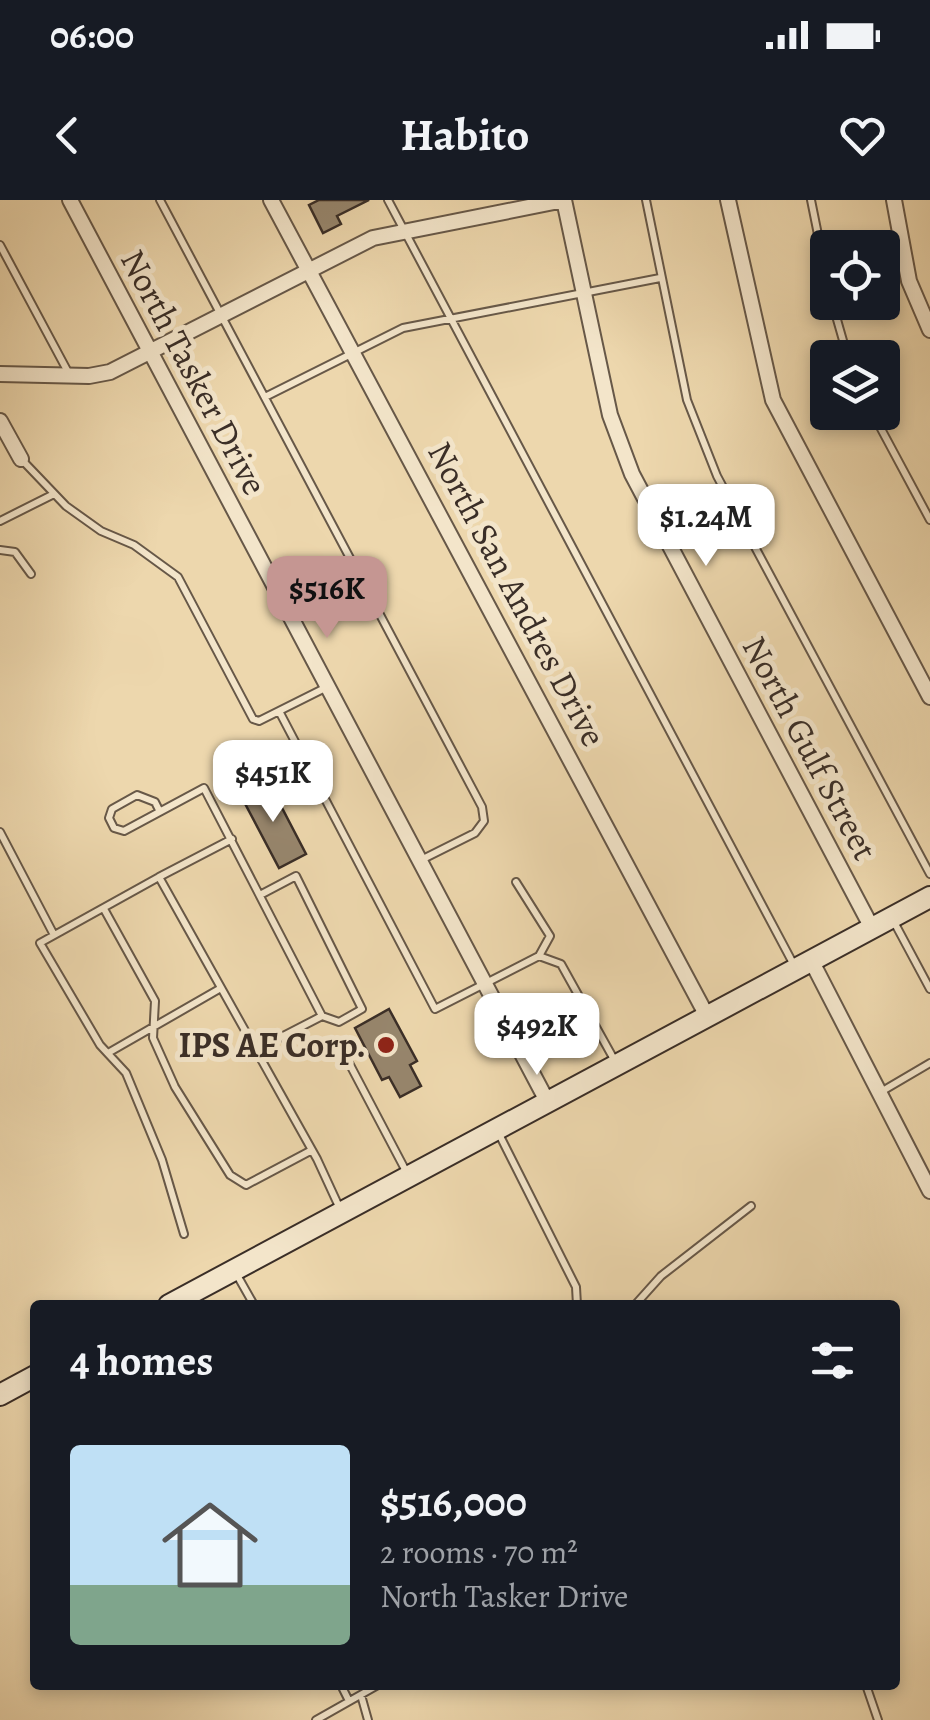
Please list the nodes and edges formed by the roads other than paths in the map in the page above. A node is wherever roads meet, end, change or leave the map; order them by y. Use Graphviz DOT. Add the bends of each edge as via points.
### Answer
graph roads {
  1 [pos="70,200"];
  2 [pos="160,200"];
  3 [pos="272,200"];
  4 [pos="388,200"];
  5 [pos="564,200"];
  6 [pos="646,200"];
  7 [pos="728,200"];
  8 [pos="811,200"];
  9 [pos="894,200"];
  10 [pos="404,230"];
  11 [pos="817,230"];
  12 [pos="0,245"];
  13 [pos="308,270"];
  14 [pos="660,278"];
  15 [pos="584,293"];
  16 [pos="222,316"];
  17 [pos="450,317"];
  18 [pos="930,330"];
  19 [pos="354,350"];
  20 [pos="152,354"];
  21 [pos="0,374"];
  22 [pos="69,375"];
  23 [pos="265,397"];
  24 [pos="0,420"];
  25 [pos="882,430"];
  26 [pos="20,458"];
  27 [pos="54,494"];
  28 [pos="930,520"];
  29 [pos="0,521"];
  30 [pos="0,550"];
  31 [pos="31,574"];
  32 [pos="326,687"];
  33 [pos="930,697"];
  34 [pos="280,711"];
  35 [pos="159,810"];
  36 [pos="0,832"];
  37 [pos="232,840"];
  38 [pos="419,861"];
  39 [pos="930,874"];
  40 [pos="159,878"];
  41 [pos="516,882"];
  42 [pos="260,895"];
  43 [pos="930,898"];
  44 [pos="103,908"];
  45 [pos="892,918"];
  46 [pos="872,928"];
  47 [pos="54,936"];
  48 [pos="539,956"];
  49 [pos="804,964"];
  50 [pos="484,983"];
  51 [pos="221,988"];
  52 [pos="930,989"];
  53 [pos="322,1016"];
  54 [pos="707,1016"];
  55 [pos="154,1028"];
  56 [pos="338,1042"];
  57 [pos="256,1050"];
  58 [pos="108,1053"];
  59 [pos="930,1063"];
  60 [pos="616,1064"];
  61 [pos="878,1093"];
  62 [pos="547,1101"];
  63 [pos="496,1129"];
  64 [pos="312,1150"];
  65 [pos="408,1176"];
  66 [pos="930,1192"];
  67 [pos="751,1206"];
  68 [pos="341,1212"];
  69 [pos="184,1234"];
  70 [pos="234,1270"];
  71 [pos="644,1296"];
  72 [pos="177,1300"];
  73 [pos="251,1300"];
  74 [pos="577,1300"];
  75 [pos="640,1300"];
  76 [pos="647,1300"];
  77 [pos="30,1379"];
  78 [pos="0,1395"];
  79 [pos="343,1690"];
  80 [pos="370,1690"];
  81 [pos="868,1690"];
  82 [pos="361,1695"];
  83 [pos="349,1702"];
  84 [pos="331,1716"];
  85 [pos="316,1720"];
  86 [pos="368,1720"];
  87 [pos="878,1720"];
  1 -- 20 [label="street, North Tasker Drive"];
  2 -- 16 [label="lane"];
  3 -- 13 [label="street, North San Andres Drive"];
  4 -- 10 [label="lane"];
  5 -- 10 [label="street"];
  5 -- 15 [label="street, North Gulf Street"];
  6 -- 14 [label="lane"];
  7 -- 33 [label="street" via="773,400"];
  8 -- 11 [label="lane"];
  9 -- 18 [label="street" via="909,281"];
  10 -- 13 [label="street"];
  10 -- 17 [label="lane"];
  12 -- 22 [label="lane"];
  13 -- 16 [label="street"];
  13 -- 19 [label="street, North San Andres Drive"];
  14 -- 15 [label="lane"];
  14 -- 39 [label="lane" via="687,400 717,476"];
  15 -- 17 [label="lane"];
  15 -- 46 [label="street, North Gulf Street" via="610,414 632,474"];
  16 -- 20 [label="street"];
  16 -- 23 [label="lane"];
  17 -- 19 [label="lane"];
  17 -- 49 [label="lane"];
  19 -- 23 [label="lane"];
  19 -- 54 [label="street, North San Andres Drive"];
  20 -- 22 [label="street" via="110,372"];
  20 -- 32 [label="street, North Tasker Drive"];
  21 -- 22 [label="street"];
  23 -- 38 [label="lane" via="482,807 484,821 475,833"];
  24 -- 26 [label="street"];
  25 -- 28 [label="lane"];
  26 -- 27 [label="lane"];
  27 -- 29 [label="lane"];
  27 -- 34 [label="lane" via="178,577 252,719"];
  30 -- 31 [label="lane" via="15,552"];
  32 -- 34 [label="lane"];
  32 -- 38 [label="street, North Tasker Drive"];
  34 -- 50 [label="lane" via="435,1009"];
  35 -- 35 [label="lane" via="124,831 109,818 112,809 138,796"];
  35 -- 37 [label="lane" via="204,788"];
  36 -- 47 [label="lane"];
  37 -- 40 [label="lane"];
  37 -- 42 [label="lane"];
  38 -- 50 [label="street, North Tasker Drive"];
  40 -- 44 [label="lane"];
  40 -- 51 [label="lane"];
  41 -- 48 [label="lane" via="550,936"];
  42 -- 53 [label="lane"];
  42 -- 53 [label="lane" via="296,876 362,1009 339,1022"];
  43 -- 45 [label="main road"];
  44 -- 47 [label="lane"];
  44 -- 55 [label="lane" via="156,1001"];
  45 -- 46 [label="main road"];
  45 -- 52 [label="lane"];
  46 -- 49 [label="main road"];
  47 -- 58 [label="lane" via="40,943"];
  48 -- 50 [label="lane"];
  48 -- 60 [label="lane" via="561,964"];
  49 -- 54 [label="main road"];
  49 -- 61 [label="street"];
  50 -- 62 [label="street, North Tasker Drive"];
  51 -- 55 [label="lane"];
  51 -- 57 [label="lane"];
  53 -- 57 [label="lane"];
  54 -- 60 [label="main road"];
  55 -- 58 [label="lane"];
  55 -- 64 [label="lane" via="176,1087 230,1175 246,1184"];
  56 -- 65 [label="lane"];
  57 -- 64 [label="lane"];
  58 -- 69 [label="lane" via="126,1073"];
  59 -- 61 [label="lane"];
  60 -- 62 [label="main road"];
  61 -- 66 [label="street"];
  62 -- 63 [label="main road"];
  63 -- 65 [label="main road"];
  63 -- 74 [label="lane"];
  64 -- 68 [label="lane"];
  65 -- 68 [label="main road"];
  67 -- 71 [label="lane"];
  68 -- 70 [label="main road"];
  70 -- 72 [label="main road"];
  70 -- 73 [label="lane"];
  71 -- 75 [label="lane"];
  71 -- 76 [label="lane"];
  77 -- 78 [label="main road"];
  79 -- 83 [label="lane"];
  80 -- 82 [label="lane"];
  81 -- 87 [label="lane"];
  82 -- 83 [label="lane"];
  82 -- 86 [label="lane"];
  83 -- 84 [label="lane"];
  84 -- 85 [label="lane"];
}
